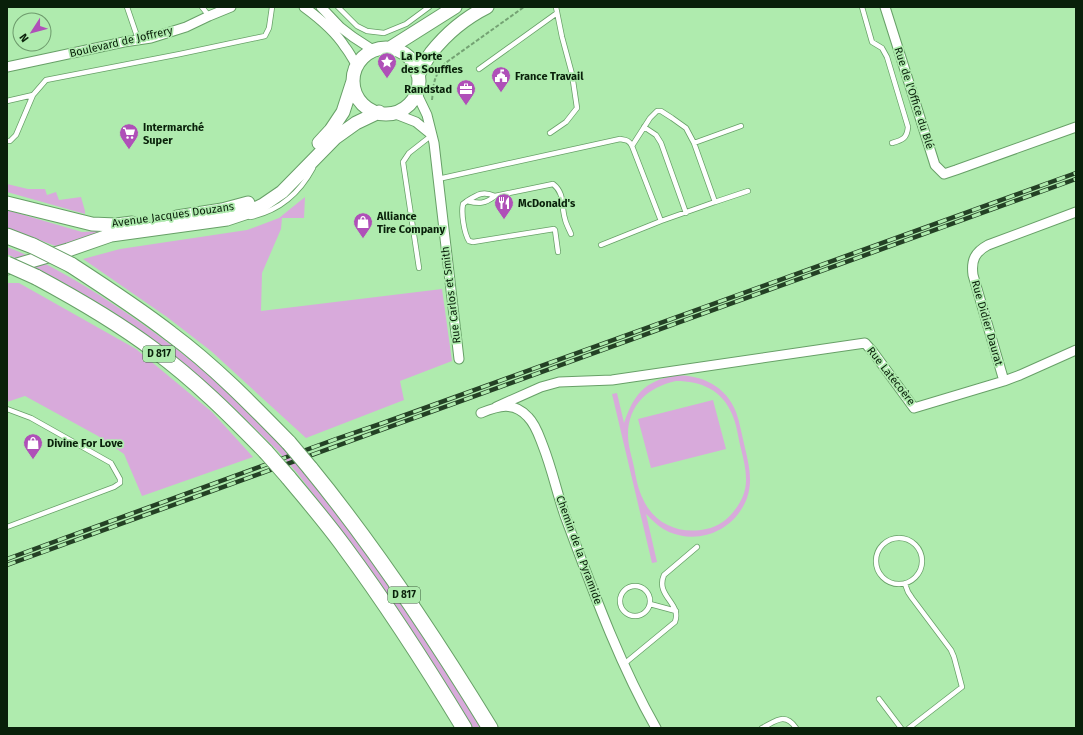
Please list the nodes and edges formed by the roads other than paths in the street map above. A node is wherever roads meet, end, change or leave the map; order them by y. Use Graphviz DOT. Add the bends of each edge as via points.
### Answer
graph roads {
  1 [pos="128,7"];
  2 [pos="202,7"];
  3 [pos="220,7"];
  4 [pos="231,7"];
  5 [pos="272,7"];
  6 [pos="304,7"];
  7 [pos="321,7"];
  8 [pos="338,7"];
  9 [pos="429,7"];
  10 [pos="455,7"];
  11 [pos="487,7"];
  12 [pos="556,7"];
  13 [pos="862,7"];
  14 [pos="885,7"];
  15 [pos="557,13"];
  16 [pos="209,16"];
  17 [pos="138,40"];
  18 [pos="390,48"];
  19 [pos="373,50"];
  20 [pos="357,66"];
  21 [pos="7,68"];
  22 [pos="479,69"];
  23 [pos="418,75"];
  24 [pos="353,81"];
  25 [pos="416,92"];
  26 [pos="33,95"];
  27 [pos="7,101"];
  28 [pos="379,112"];
  29 [pos="393,113"];
  30 [pos="741,126"];
  31 [pos="644,127"];
  32 [pos="1076,127"];
  33 [pos="550,133"];
  34 [pos="432,134"];
  35 [pos="7,141"];
  36 [pos="892,142"];
  37 [pos="694,143"];
  38 [pos="632,146"];
  39 [pos="438,179"];
  40 [pos="748,191"];
  41 [pos="495,196"];
  42 [pos="467,201"];
  43 [pos="715,202"];
  44 [pos="7,203"];
  45 [pos="686,212"];
  46 [pos="1076,212"];
  47 [pos="661,222"];
  48 [pos="571,234"];
  49 [pos="7,236"];
  50 [pos="601,245"];
  51 [pos="558,252"];
  52 [pos="7,264"];
  53 [pos="7,268"];
  54 [pos="419,268"];
  55 [pos="1076,350"];
  56 [pos="459,359"];
  57 [pos="1004,381"];
  58 [pos="496,407"];
  59 [pos="7,409"];
  60 [pos="480,413"];
  61 [pos="7,527"];
  62 [pos="697,547"];
  63 [pos="905,584"];
  64 [pos="650,604"];
  65 [pos="676,611"];
  66 [pos="624,664"];
  67 [pos="879,699"];
  68 [pos="464,728"];
  69 [pos="490,728"];
  70 [pos="656,728"];
  71 [pos="762,728"];
  72 [pos="796,728"];
  73 [pos="901,728"];
  74 [pos="909,728"];
  1 -- 17 [label="lane"];
  2 -- 16 [label="lane"];
  3 -- 16 [label="street, Boulevard de Joffrery"];
  4 -- 16 [label="street, Boulevard de Joffrery"];
  5 -- 26 [label="lane" via="269,28 265,36 46,80"];
  6 -- 20 [label="street" via="334,33"];
  7 -- 19 [label="street" via="340,27"];
  8 -- 9 [label="lane" via="357,26 367,31 384,33 406,24"];
  10 -- 18 [label="main road"];
  11 -- 23 [label="main road" via="448,34 430,54"];
  12 -- 15 [label="lane"];
  13 -- 36 [label="lane" via="872,42 882,48 887,57 908,127 905,137"];
  14 -- 32 [label="street, Rue de l'Office du Blé" via="936,165 944,174"];
  15 -- 22 [label="lane"];
  15 -- 33 [label="lane" via="572,74 577,108 566,122"];
  16 -- 17 [label="street, Boulevard de Joffrery" via="186,27"];
  17 -- 21 [label="street, Boulevard de Joffrery"];
  18 -- 19 [label="main road"];
  18 -- 23 [label="main road" via="408,57"];
  19 -- 20 [label="main road" via="361,59"];
  20 -- 24 [label="main road"];
  23 -- 25 [label="main road"];
  24 -- 28 [label="main road" via="361,102"];
  24 -- 44 [label="main road, Avenue Jacques Douzans" via="343,112 331,130 273,189 242,205 116,225 92,224"];
  25 -- 29 [label="main road" via="410,103"];
  25 -- 34 [label="street, Rue Carlos et Smith" via="427,115"];
  26 -- 27 [label="lane"];
  26 -- 35 [label="lane" via="16,135"];
  28 -- 29 [label="main road"];
  28 -- 53 [label="main road, Avenue Jacques Douzans" via="356,123 335,138 290,185 274,198 250,211 227,219 111,235"];
  29 -- 34 [label="street" via="416,122"];
  30 -- 37 [label="lane"];
  31 -- 37 [label="lane" via="653,114 661,111 686,128"];
  31 -- 38 [label="lane"];
  31 -- 45 [label="lane" via="656,135 661,143"];
  34 -- 39 [label="street, Rue Carlos et Smith"];
  34 -- 54 [label="lane" via="409,153 403,162"];
  37 -- 43 [label="lane"];
  38 -- 39 [label="lane" via="628,140 620,139"];
  38 -- 47 [label="lane"];
  39 -- 56 [label="street, Rue Carlos et Smith"];
  40 -- 43 [label="lane"];
  41 -- 42 [label="lane" via="476,204"];
  41 -- 42 [label="lane" via="487,193 477,194"];
  41 -- 48 [label="lane" via="553,184 560,192 565,219"];
  42 -- 51 [label="lane" via="463,204 462,210 466,237 469,241 554,229"];
  43 -- 45 [label="lane"];
  45 -- 47 [label="lane"];
  46 -- 57 [label="street, Rue Didier Daurat" via="988,245 975,255 973,275"];
  47 -- 50 [label="lane"];
  49 -- 69 [label="main road, D 817, bridge" via="71,266 139,310 178,339 246,399 310,468 389,572"];
  52 -- 68 [label="main road, D 817, bridge" via="36,276 74,297 155,350 197,385 266,452 345,547"];
  55 -- 57 [label="street, Rue Latécoère"];
  57 -- 58 [label="street, Rue Latécoère" via="914,408 865,343 612,380 559,382"];
  58 -- 60 [label="street, Chemin de la Pyramide"];
  58 -- 66 [label="street, Chemin de la Pyramide" via="506,406 522,411 538,433 564,514"];
  59 -- 61 [label="lane" via="31,418 110,463 120,483"];
  62 -- 65 [label="lane" via="662,578 663,592"];
  63 -- 63 [label="lane" via="919,573 921,555 911,541 893,538 882,544 876,554 876,567 887,581"];
  63 -- 74 [label="lane" via="912,598 951,650 962,687"];
  64 -- 64 [label="lane" via="649,594 641,587 631,586 620,598 622,608 629,615 640,616"];
  64 -- 65 [label="lane"];
  65 -- 66 [label="lane" via="675,622"];
  66 -- 70 [label="street, Chemin de la Pyramide"];
  67 -- 73 [label="lane"];
  71 -- 72 [label="lane" via="785,719"];
}
